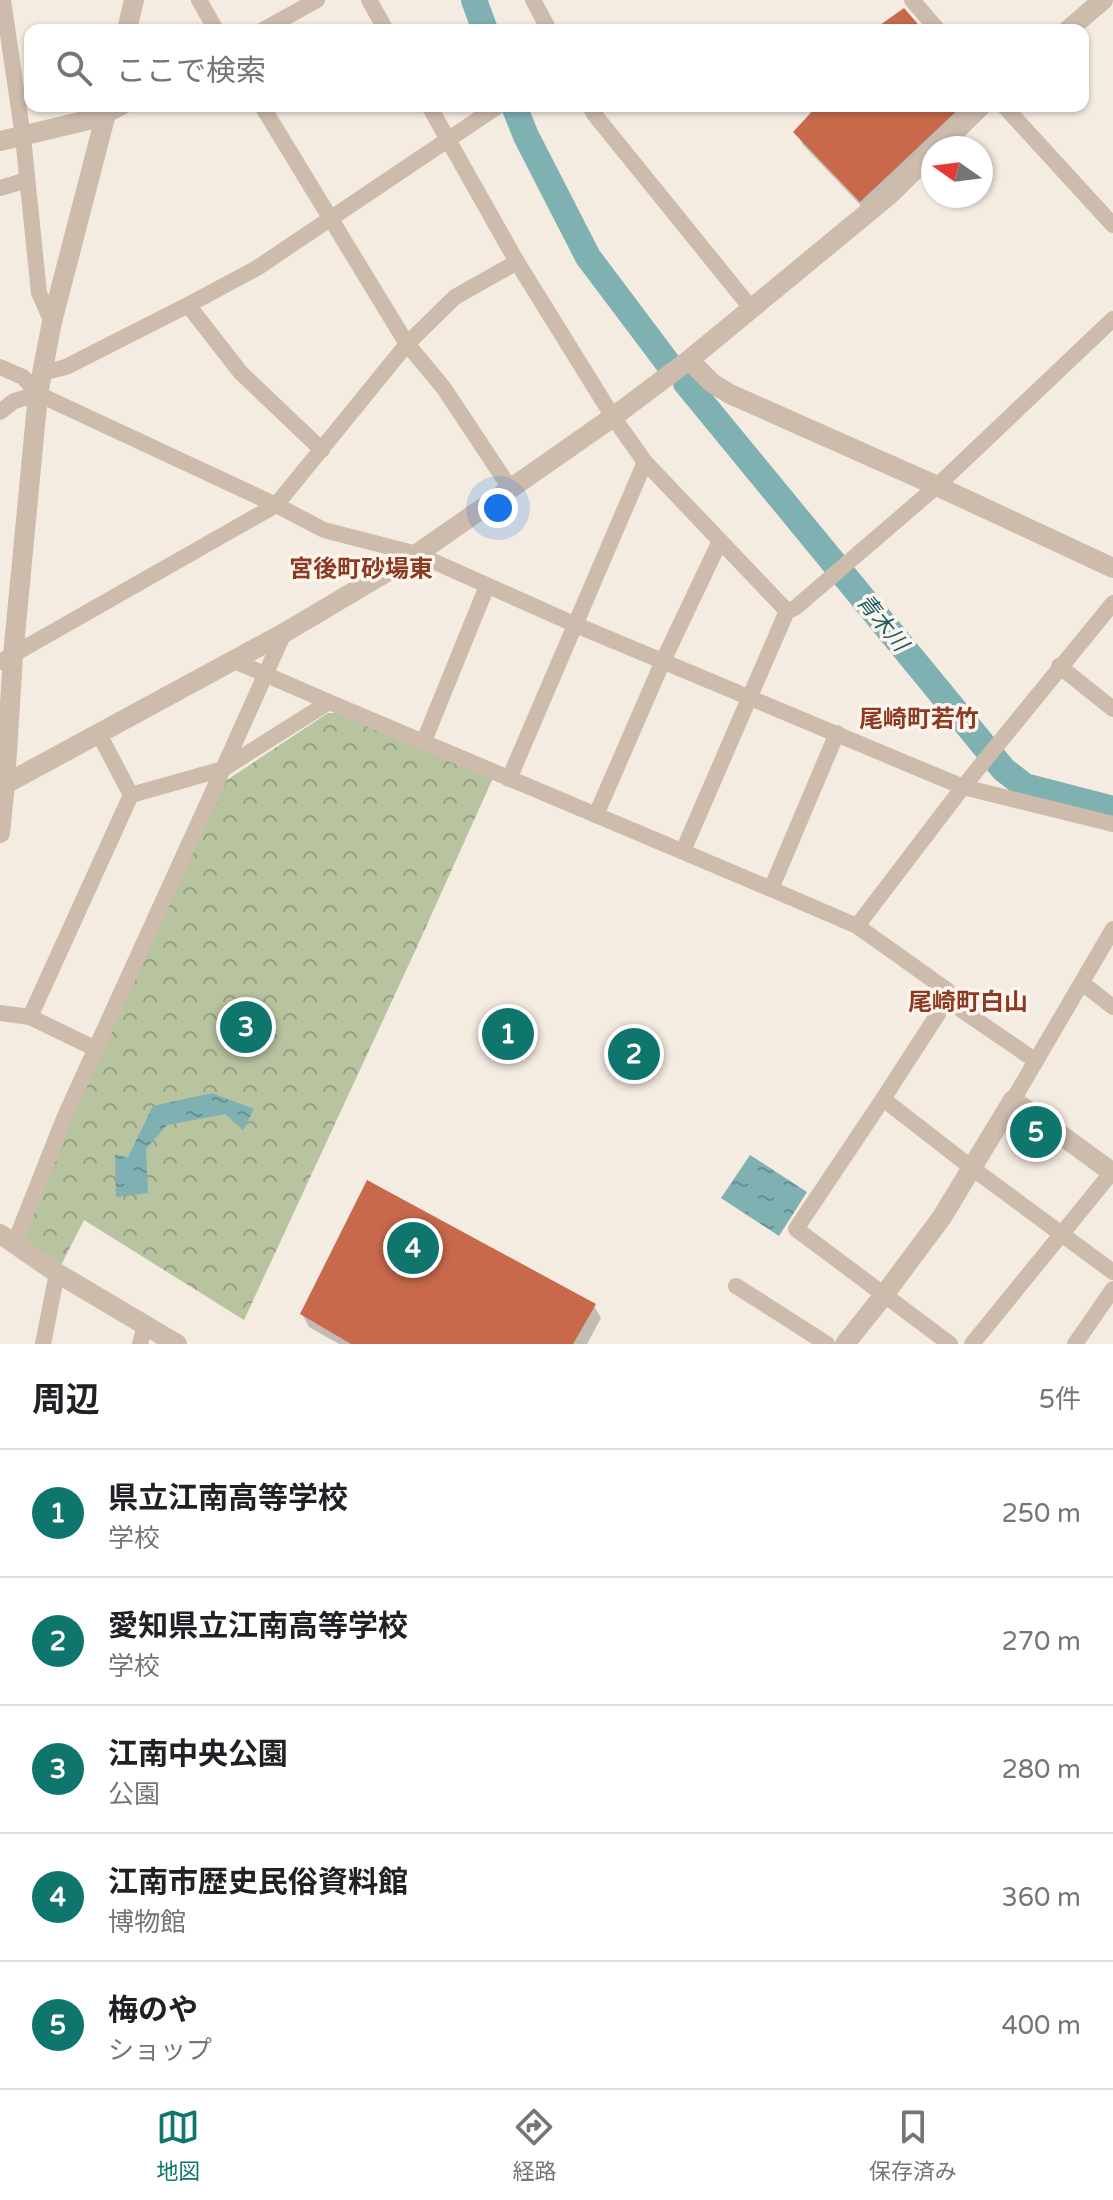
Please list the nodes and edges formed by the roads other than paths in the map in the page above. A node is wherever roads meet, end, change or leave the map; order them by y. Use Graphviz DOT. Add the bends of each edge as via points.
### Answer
graph roads {
  1 [pos="134,0"];
  2 [pos="199,0"];
  3 [pos="317,0"];
  4 [pos="369,0"];
  5 [pos="533,0"];
  6 [pos="912,0"];
  7 [pos="1103,0"];
  8 [pos="4,2"];
  9 [pos="128,24"];
  10 [pos="213,24"];
  11 [pos="274,24"];
  12 [pos="383,24"];
  13 [pos="546,24"];
  14 [pos="933,24"];
  15 [pos="1075,24"];
  16 [pos="103,112"];
  17 [pos="106,112"];
  18 [pos="266,112"];
  19 [pos="432,112"];
  20 [pos="488,112"];
  21 [pos="593,112"];
  22 [pos="975,112"];
  23 [pos="1009,112"];
  24 [pos="950,136"];
  25 [pos="23,137"];
  26 [pos="447,138"];
  27 [pos="0,141"];
  28 [pos="921,164"];
  29 [pos="27,180"];
  30 [pos="0,188"];
  31 [pos="330,219"];
  32 [pos="1113,225"];
  33 [pos="517,262"];
  34 [pos="188,305"];
  35 [pos="751,308"];
  36 [pos="1113,319"];
  37 [pos="52,322"];
  38 [pos="407,344"];
  39 [pos="689,360"];
  40 [pos="0,367"];
  41 [pos="42,373"];
  42 [pos="38,394"];
  43 [pos="0,412"];
  44 [pos="613,417"];
  45 [pos="322,450"];
  46 [pos="645,462"];
  47 [pos="937,486"];
  48 [pos="510,488"];
  49 [pos="276,505"];
  50 [pos="720,541"];
  51 [pos="417,554"];
  52 [pos="1113,568"];
  53 [pos="487,586"];
  54 [pos="1113,603"];
  55 [pos="787,611"];
  56 [pos="576,625"];
  57 [pos="284,633"];
  58 [pos="7,659"];
  59 [pos="232,660"];
  60 [pos="663,661"];
  61 [pos="1059,666"];
  62 [pos="265,673"];
  63 [pos="750,696"];
  64 [pos="329,702"];
  65 [pos="1113,709"];
  66 [pos="837,733"];
  67 [pos="99,734"];
  68 [pos="424,741"];
  69 [pos="223,769"];
  70 [pos="509,779"];
  71 [pos="3,786"];
  72 [pos="963,787"];
  73 [pos="131,795"];
  74 [pos="596,815"];
  75 [pos="1113,824"];
  76 [pos="0,833"];
  77 [pos="683,851"];
  78 [pos="771,889"];
  79 [pos="857,926"];
  80 [pos="1113,929"];
  81 [pos="1082,983"];
  82 [pos="947,1000"];
  83 [pos="1113,1007"];
  84 [pos="0,1013"];
  85 [pos="30,1017"];
  86 [pos="96,1049"];
  87 [pos="1036,1061"];
  88 [pos="883,1099"];
  89 [pos="1013,1100"];
  90 [pos="972,1168"];
  91 [pos="1113,1172"];
  92 [pos="1062,1235"];
  93 [pos="7,1238"];
  94 [pos="1113,1272"];
  95 [pos="57,1273"];
  96 [pos="736,1286"];
  97 [pos="1113,1289"];
  98 [pos="884,1295"];
  99 [pos="143,1335"];
  100 [pos="43,1344"];
  101 [pos="177,1344"];
  102 [pos="827,1344"];
  103 [pos="845,1344"];
  104 [pos="950,1344"];
  105 [pos="972,1344"];
  106 [pos="1075,1344"];
  1 -- 9 [label="street"];
  2 -- 10 [label="street"];
  3 -- 11 [label="street"];
  4 -- 12 [label="street"];
  5 -- 13 [label="street"];
  6 -- 14 [label="street"];
  7 -- 15 [label="street"];
  8 -- 25 [label="street"];
  16 -- 25 [label="street"];
  17 -- 37 [label="street"];
  18 -- 31 [label="street"];
  19 -- 26 [label="street"];
  20 -- 26 [label="street"];
  21 -- 35 [label="street"];
  22 -- 24 [label="street"];
  23 -- 32 [label="street"];
  25 -- 27 [label="street"];
  25 -- 29 [label="street"];
  26 -- 31 [label="street"];
  26 -- 33 [label="street"];
  28 -- 35 [label="street"];
  29 -- 30 [label="street"];
  29 -- 37 [label="street" via="39,293"];
  31 -- 34 [label="street" via="257,268"];
  31 -- 38 [label="street"];
  33 -- 38 [label="street" via="455,297"];
  33 -- 44 [label="street"];
  34 -- 41 [label="street" via="66,367"];
  34 -- 45 [label="street" via="241,373"];
  35 -- 39 [label="street"];
  36 -- 47 [label="street"];
  37 -- 41 [label="street"];
  38 -- 45 [label="street"];
  38 -- 48 [label="street" via="443,387"];
  39 -- 44 [label="street"];
  39 -- 47 [label="street" via="730,394"];
  40 -- 42 [label="street" via="23,377"];
  41 -- 42 [label="street"];
  42 -- 43 [label="street"];
  42 -- 49 [label="street"];
  42 -- 58 [label="street"];
  44 -- 46 [label="street"];
  44 -- 48 [label="street"];
  45 -- 49 [label="street"];
  46 -- 50 [label="street"];
  46 -- 56 [label="street"];
  47 -- 52 [label="street"];
  47 -- 55 [label="street"];
  48 -- 51 [label="street"];
  49 -- 51 [label="street" via="324,530"];
  49 -- 58 [label="street"];
  50 -- 55 [label="street"];
  50 -- 60 [label="street"];
  51 -- 53 [label="street"];
  51 -- 57 [label="street"];
  53 -- 56 [label="street"];
  53 -- 68 [label="street"];
  54 -- 61 [label="street"];
  55 -- 63 [label="street"];
  56 -- 60 [label="street"];
  56 -- 70 [label="street"];
  57 -- 59 [label="street"];
  57 -- 62 [label="street"];
  58 -- 71 [label="street"];
  59 -- 62 [label="street"];
  59 -- 67 [label="street"];
  60 -- 63 [label="street"];
  60 -- 74 [label="street"];
  61 -- 65 [label="street"];
  61 -- 72 [label="street"];
  62 -- 64 [label="street"];
  62 -- 69 [label="street"];
  63 -- 66 [label="street"];
  63 -- 77 [label="street"];
  64 -- 68 [label="street"];
  64 -- 69 [label="street"];
  66 -- 72 [label="street"];
  66 -- 78 [label="street"];
  67 -- 71 [label="street"];
  67 -- 73 [label="street"];
  68 -- 70 [label="street"];
  69 -- 73 [label="street"];
  69 -- 86 [label="street"];
  70 -- 74 [label="street"];
  71 -- 76 [label="street"];
  72 -- 75 [label="street"];
  72 -- 79 [label="street"];
  73 -- 85 [label="street"];
  74 -- 77 [label="street"];
  77 -- 78 [label="street"];
  78 -- 79 [label="street"];
  79 -- 82 [label="street" via="947,990"];
  80 -- 81 [label="street"];
  81 -- 83 [label="street"];
  81 -- 87 [label="street"];
  82 -- 87 [label="street"];
  82 -- 88 [label="street"];
  84 -- 85 [label="street"];
  85 -- 86 [label="street"];
  86 -- 93 [label="street"];
  87 -- 89 [label="street"];
  88 -- 90 [label="street"];
  88 -- 98 [label="street" via="796,1229"];
  89 -- 90 [label="street"];
  89 -- 91 [label="street"];
  90 -- 92 [label="street"];
  90 -- 98 [label="street"];
  91 -- 92 [label="street"];
  92 -- 94 [label="street"];
  92 -- 105 [label="street"];
  93 -- 95 [label="street"];
  95 -- 99 [label="street"];
  95 -- 100 [label="street"];
  96 -- 102 [label="street"];
  97 -- 106 [label="street"];
  98 -- 103 [label="street"];
  98 -- 104 [label="street"];
  99 -- 101 [label="street"];
}
